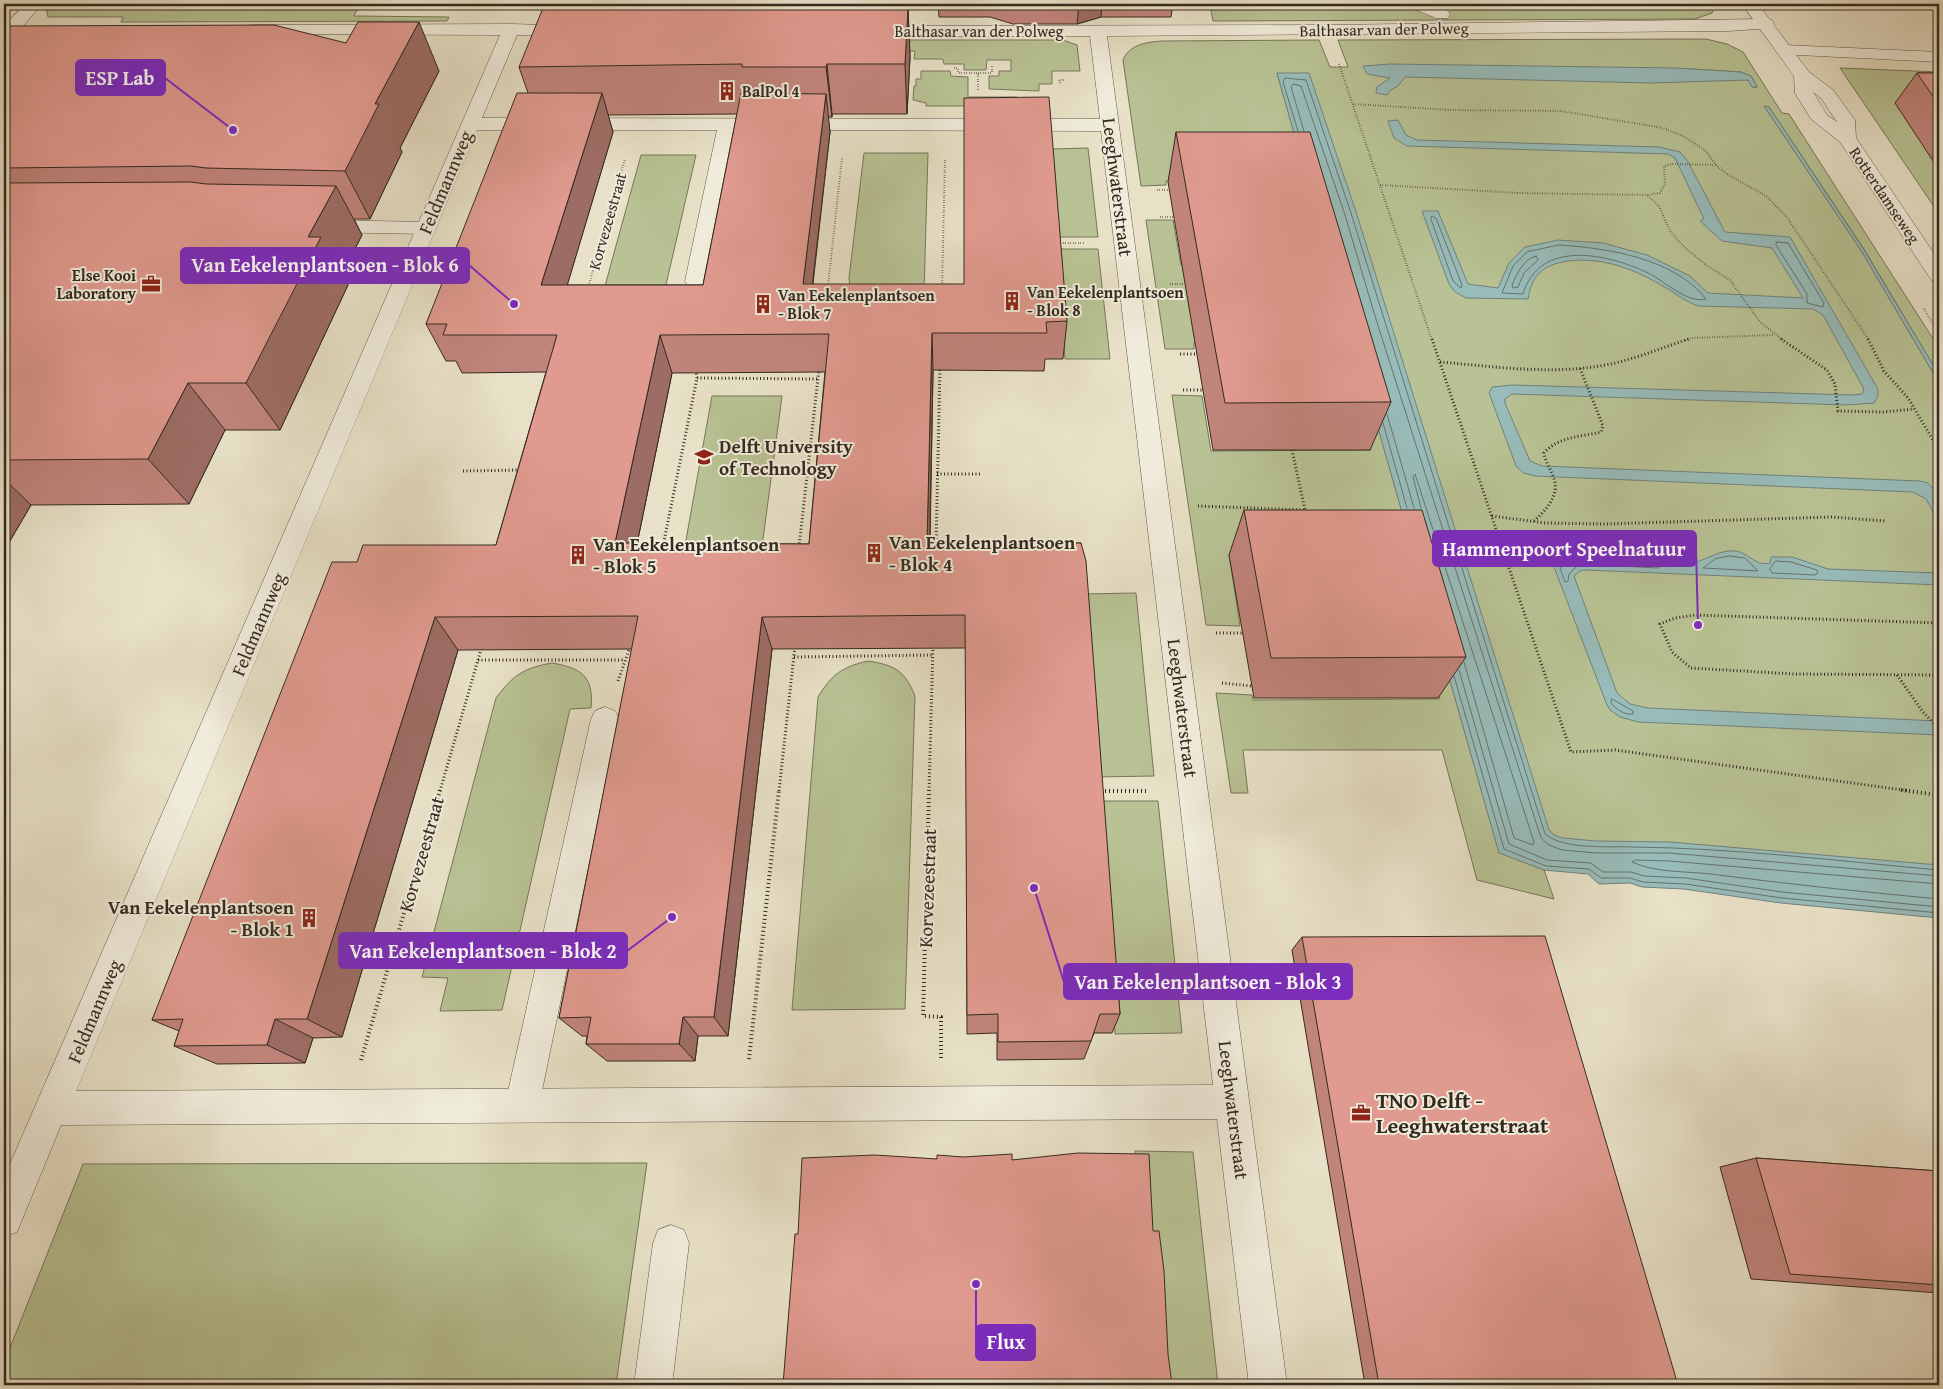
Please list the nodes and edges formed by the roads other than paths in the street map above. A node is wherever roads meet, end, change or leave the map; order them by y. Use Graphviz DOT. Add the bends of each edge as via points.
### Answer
graph roads {
  1 [pos="34,4"];
  2 [pos="1418,4"];
  3 [pos="1750,4"];
  4 [pos="1441,15"];
  5 [pos="1766,24"];
  6 [pos="30,29"];
  7 [pos="236,29"];
  8 [pos="511,29"];
  9 [pos="589,30"];
  10 [pos="853,30"];
  11 [pos="1098,31"];
  12 [pos="1784,50"];
  13 [pos="1939,57"];
  14 [pos="470,124"];
  15 [pos="728,124"];
  16 [pos="1110,125"];
  17 [pos="297,226"];
  18 [pos="426,228"];
  19 [pos="1939,276"];
  20 [pos="695,281"];
  21 [pos="605,719"];
  22 [pos="1233,1102"];
  23 [pos="522,1106"];
  24 [pos="52,1108"];
  25 [pos="4,1219"];
  26 [pos="671,1243"];
  27 [pos="653,1385"];
  28 [pos="1268,1385"];
  1 -- 6 [label="street" via="11,29"];
  2 -- 4 [label="street"];
  3 -- 5 [label="street, Rotterdamseweg"];
  4 -- 5 [label="street, Balthasar van der Polweg" via="1728,26"];
  4 -- 11 [label="street, Balthasar van der Polweg" via="1328,30"];
  5 -- 12 [label="street, Rotterdamseweg"];
  7 -- 8 [label="street"];
  8 -- 9 [label="street"];
  8 -- 14 [label="street, Feldmannweg"];
  10 -- 11 [label="street, Balthasar van der Polweg"];
  11 -- 16 [label="street, Leeghwaterstraat"];
  12 -- 13 [label="street"];
  12 -- 19 [label="street, Rotterdamseweg" via="1802,76 1804,93 1820,119 1847,138"];
  14 -- 15 [label="street"];
  14 -- 18 [label="street, Feldmannweg"];
  15 -- 16 [label="street"];
  15 -- 20 [label="street"];
  16 -- 22 [label="street, Leeghwaterstraat"];
  17 -- 18 [label="street"];
  18 -- 24 [label="street, Feldmannweg"];
  21 -- 23 [label="street"];
  22 -- 23 [label="street"];
  22 -- 28 [label="street, Leeghwaterstraat"];
  23 -- 24 [label="street"];
  24 -- 25 [label="street, Feldmannweg"];
  26 -- 27 [label="street"];
}
